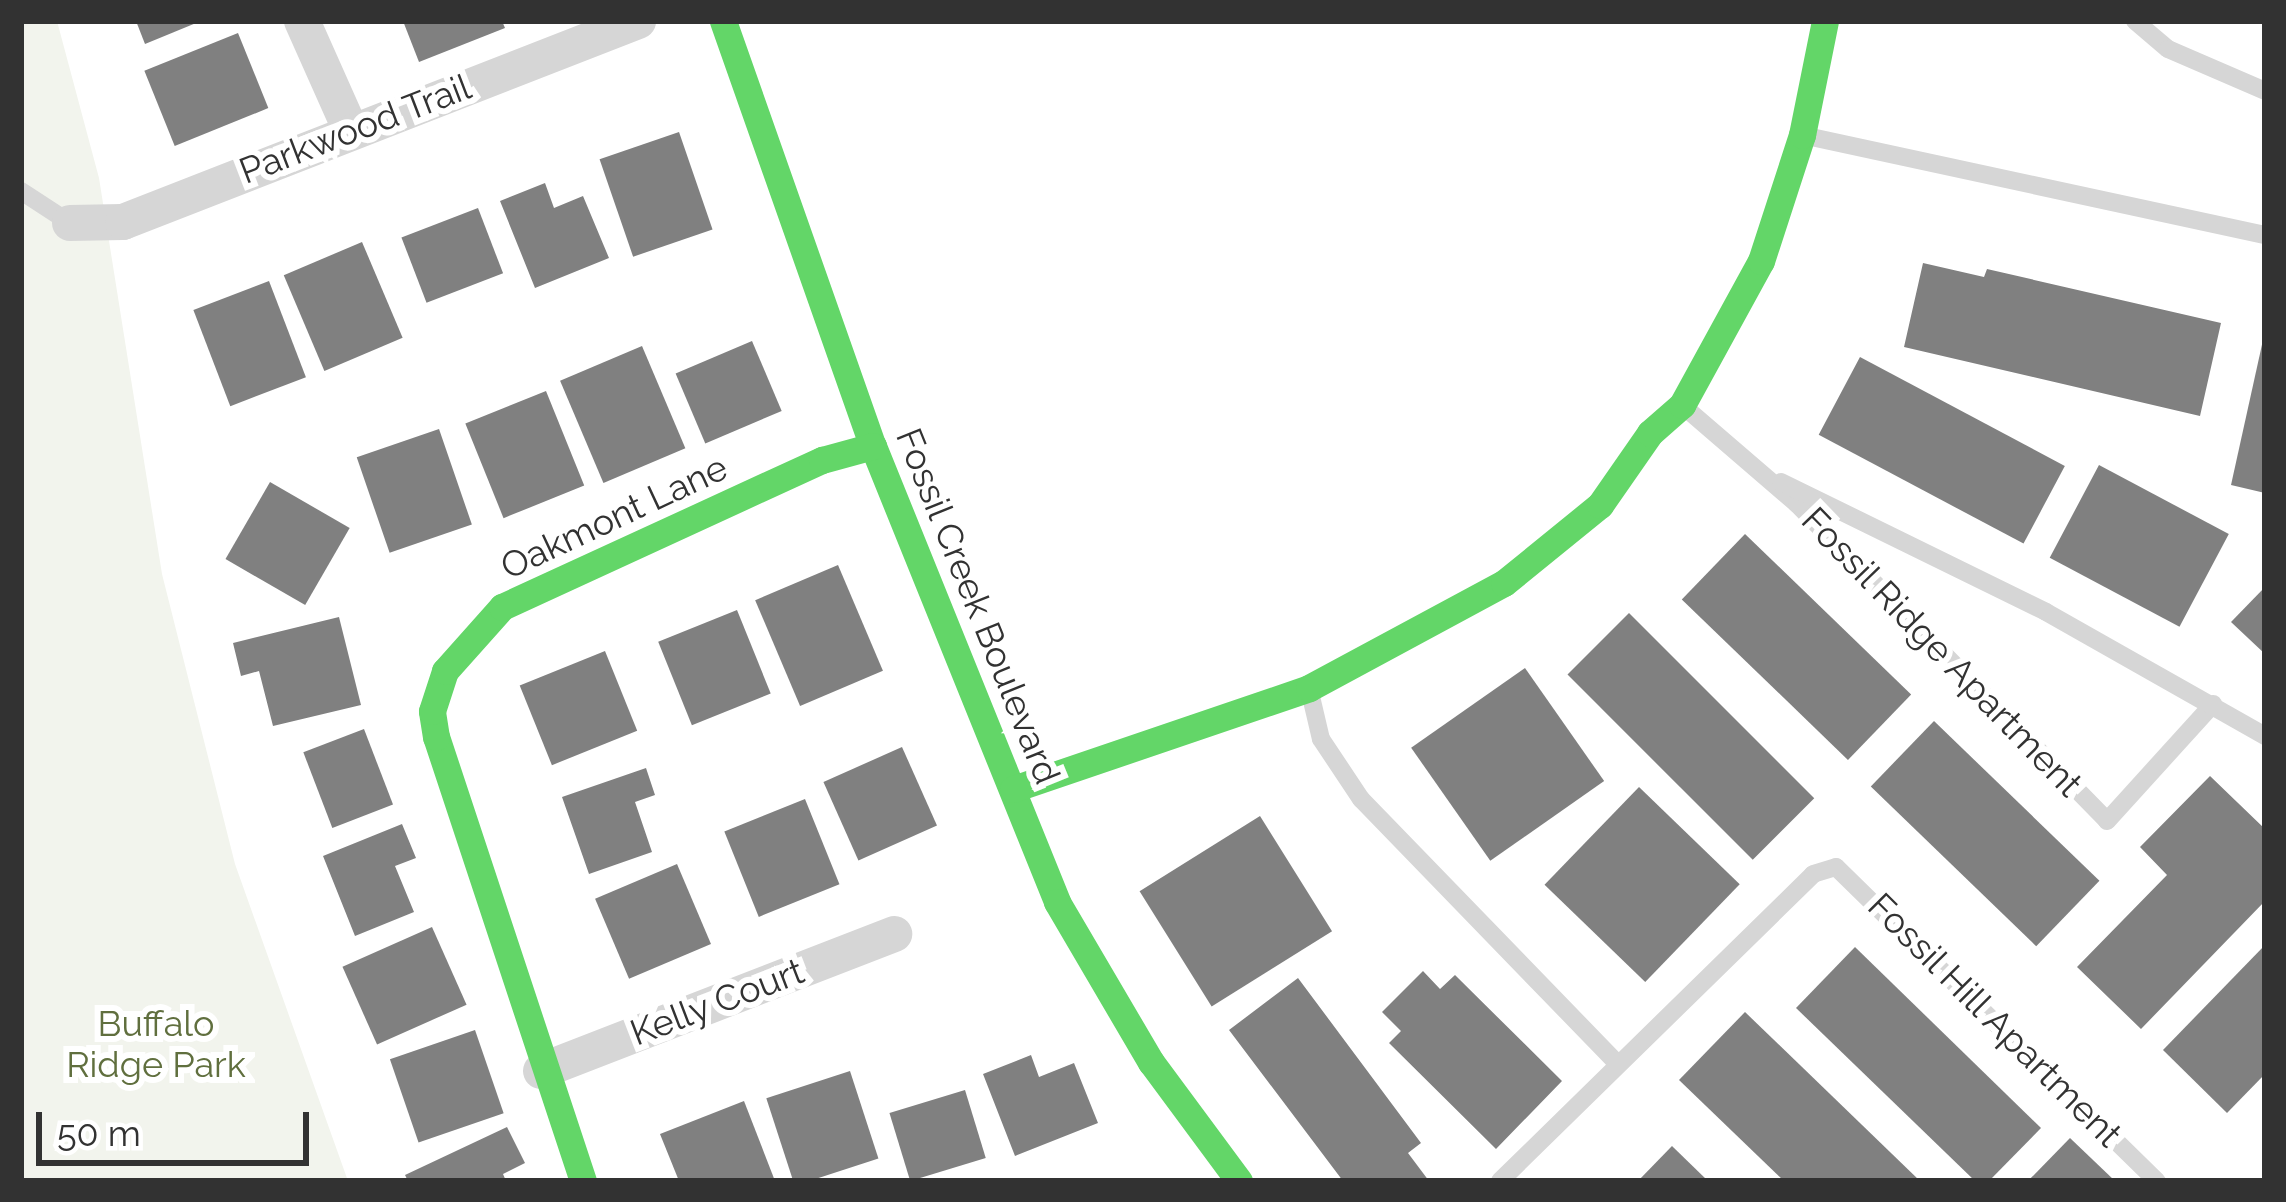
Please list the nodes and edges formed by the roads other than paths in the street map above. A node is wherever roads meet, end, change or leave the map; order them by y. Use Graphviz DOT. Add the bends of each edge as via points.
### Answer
graph roads {
  1 [pos="302,21"];
  2 [pos="638,21"];
  3 [pos="723,21"];
  4 [pos="1825,21"];
  5 [pos="2135,21"];
  6 [pos="2265,91"];
  7 [pos="350,129"];
  8 [pos="1802,135"];
  9 [pos="21,190"];
  10 [pos="70,223"];
  11 [pos="2265,235"];
  12 [pos="1682,406"];
  13 [pos="873,446"];
  14 [pos="1765,476"];
  15 [pos="1309,688"];
  16 [pos="2213,704"];
  17 [pos="2265,736"];
  18 [pos="1013,789"];
  19 [pos="894,934"];
  20 [pos="1617,1063"];
  21 [pos="541,1071"];
  22 [pos="583,1181"];
  23 [pos="1239,1181"];
  24 [pos="1500,1181"];
  25 [pos="2157,1181"];
  1 -- 7 [label="street"];
  2 -- 7 [label="street, Parkwood Trail"];
  3 -- 13 [label="street, Fossil Creek Boulevard"];
  4 -- 8 [label="street"];
  5 -- 6 [label="lane" via="2168,49"];
  7 -- 10 [label="street, Parkwood Trail" via="123,222"];
  8 -- 11 [label="lane"];
  8 -- 12 [label="street" via="1761,261"];
  9 -- 10 [label="lane"];
  12 -- 14 [label="lane, Fossil Ridge Apartment"];
  12 -- 15 [label="street" via="1650,433 1600,505 1504,583"];
  13 -- 18 [label="street, Fossil Creek Boulevard"];
  13 -- 21 [label="street, Oakmont Lane" via="823,460 480,624 445,670 432,711"];
  14 -- 16 [label="lane, Fossil Ridge Apartment" via="2046,612"];
  14 -- 16 [label="lane, Fossil Ridge Apartment" via="2107,820"];
  15 -- 18 [label="street"];
  15 -- 20 [label="lane" via="1321,739 1361,799"];
  16 -- 17 [label="lane, Fossil Ridge Apartment"];
  18 -- 23 [label="street, Fossil Creek Boulevard" via="1069,922 1150,1062"];
  19 -- 21 [label="street, Kelly Court"];
  20 -- 24 [label="lane, Fossil Hill Apartment"];
  20 -- 25 [label="lane, Fossil Hill Apartment" via="1813,874 1836,867"];
  21 -- 22 [label="street, Oakmont Lane"];
}
